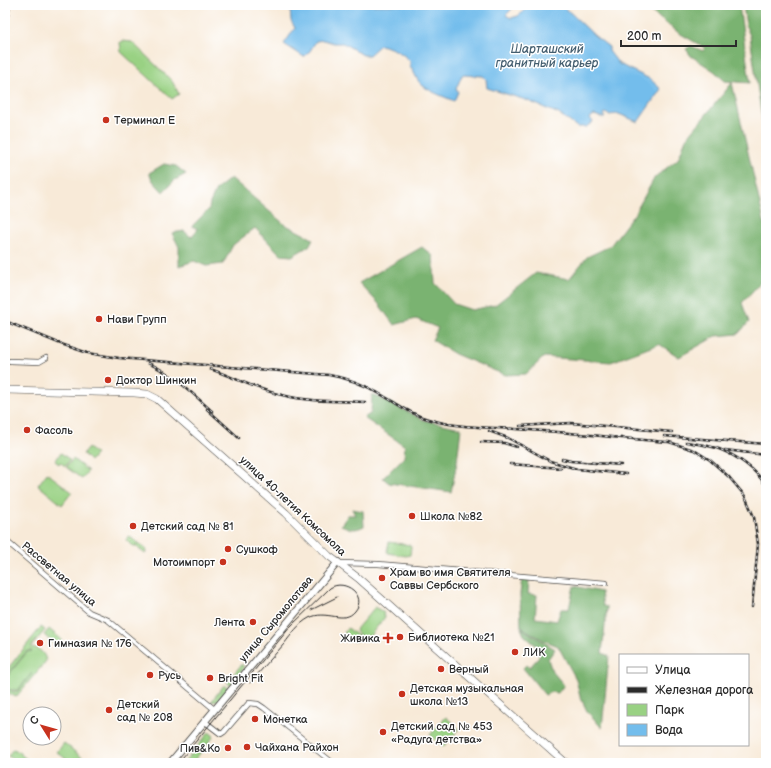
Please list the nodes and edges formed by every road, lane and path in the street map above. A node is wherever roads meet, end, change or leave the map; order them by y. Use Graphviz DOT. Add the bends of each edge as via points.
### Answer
graph roads {
  1 [pos="7,5"];
  2 [pos="5,16"];
  3 [pos="46,358"];
  4 [pos="10,361"];
  5 [pos="5,390"];
  6 [pos="5,540"];
  7 [pos="338,562"];
  8 [pos="606,583"];
  9 [pos="214,709"];
  10 [pos="204,721"];
  11 [pos="170,763"];
  12 [pos="333,763"];
  13 [pos="566,763"];
  1 -- 2 [label="main road"];
  3 -- 4 [label="street" via="40,362"];
  5 -- 7 [label="main road, улица 40-летия Комсомола" via="134,393 146,394 157,399"];
  6 -- 9 [label="street, Рассветная улица" via="89,612 108,620"];
  7 -- 8 [label="street"];
  7 -- 9 [label="street, улица Сыромолотова"];
  7 -- 13 [label="main road, улица 40-летия Комсомола"];
  9 -- 10 [label="street, улица Сыромолотова"];
  10 -- 11 [label="street, улица Сыромолотова"];
  10 -- 12 [label="street" via="220,734 250,703 258,704"];
}
